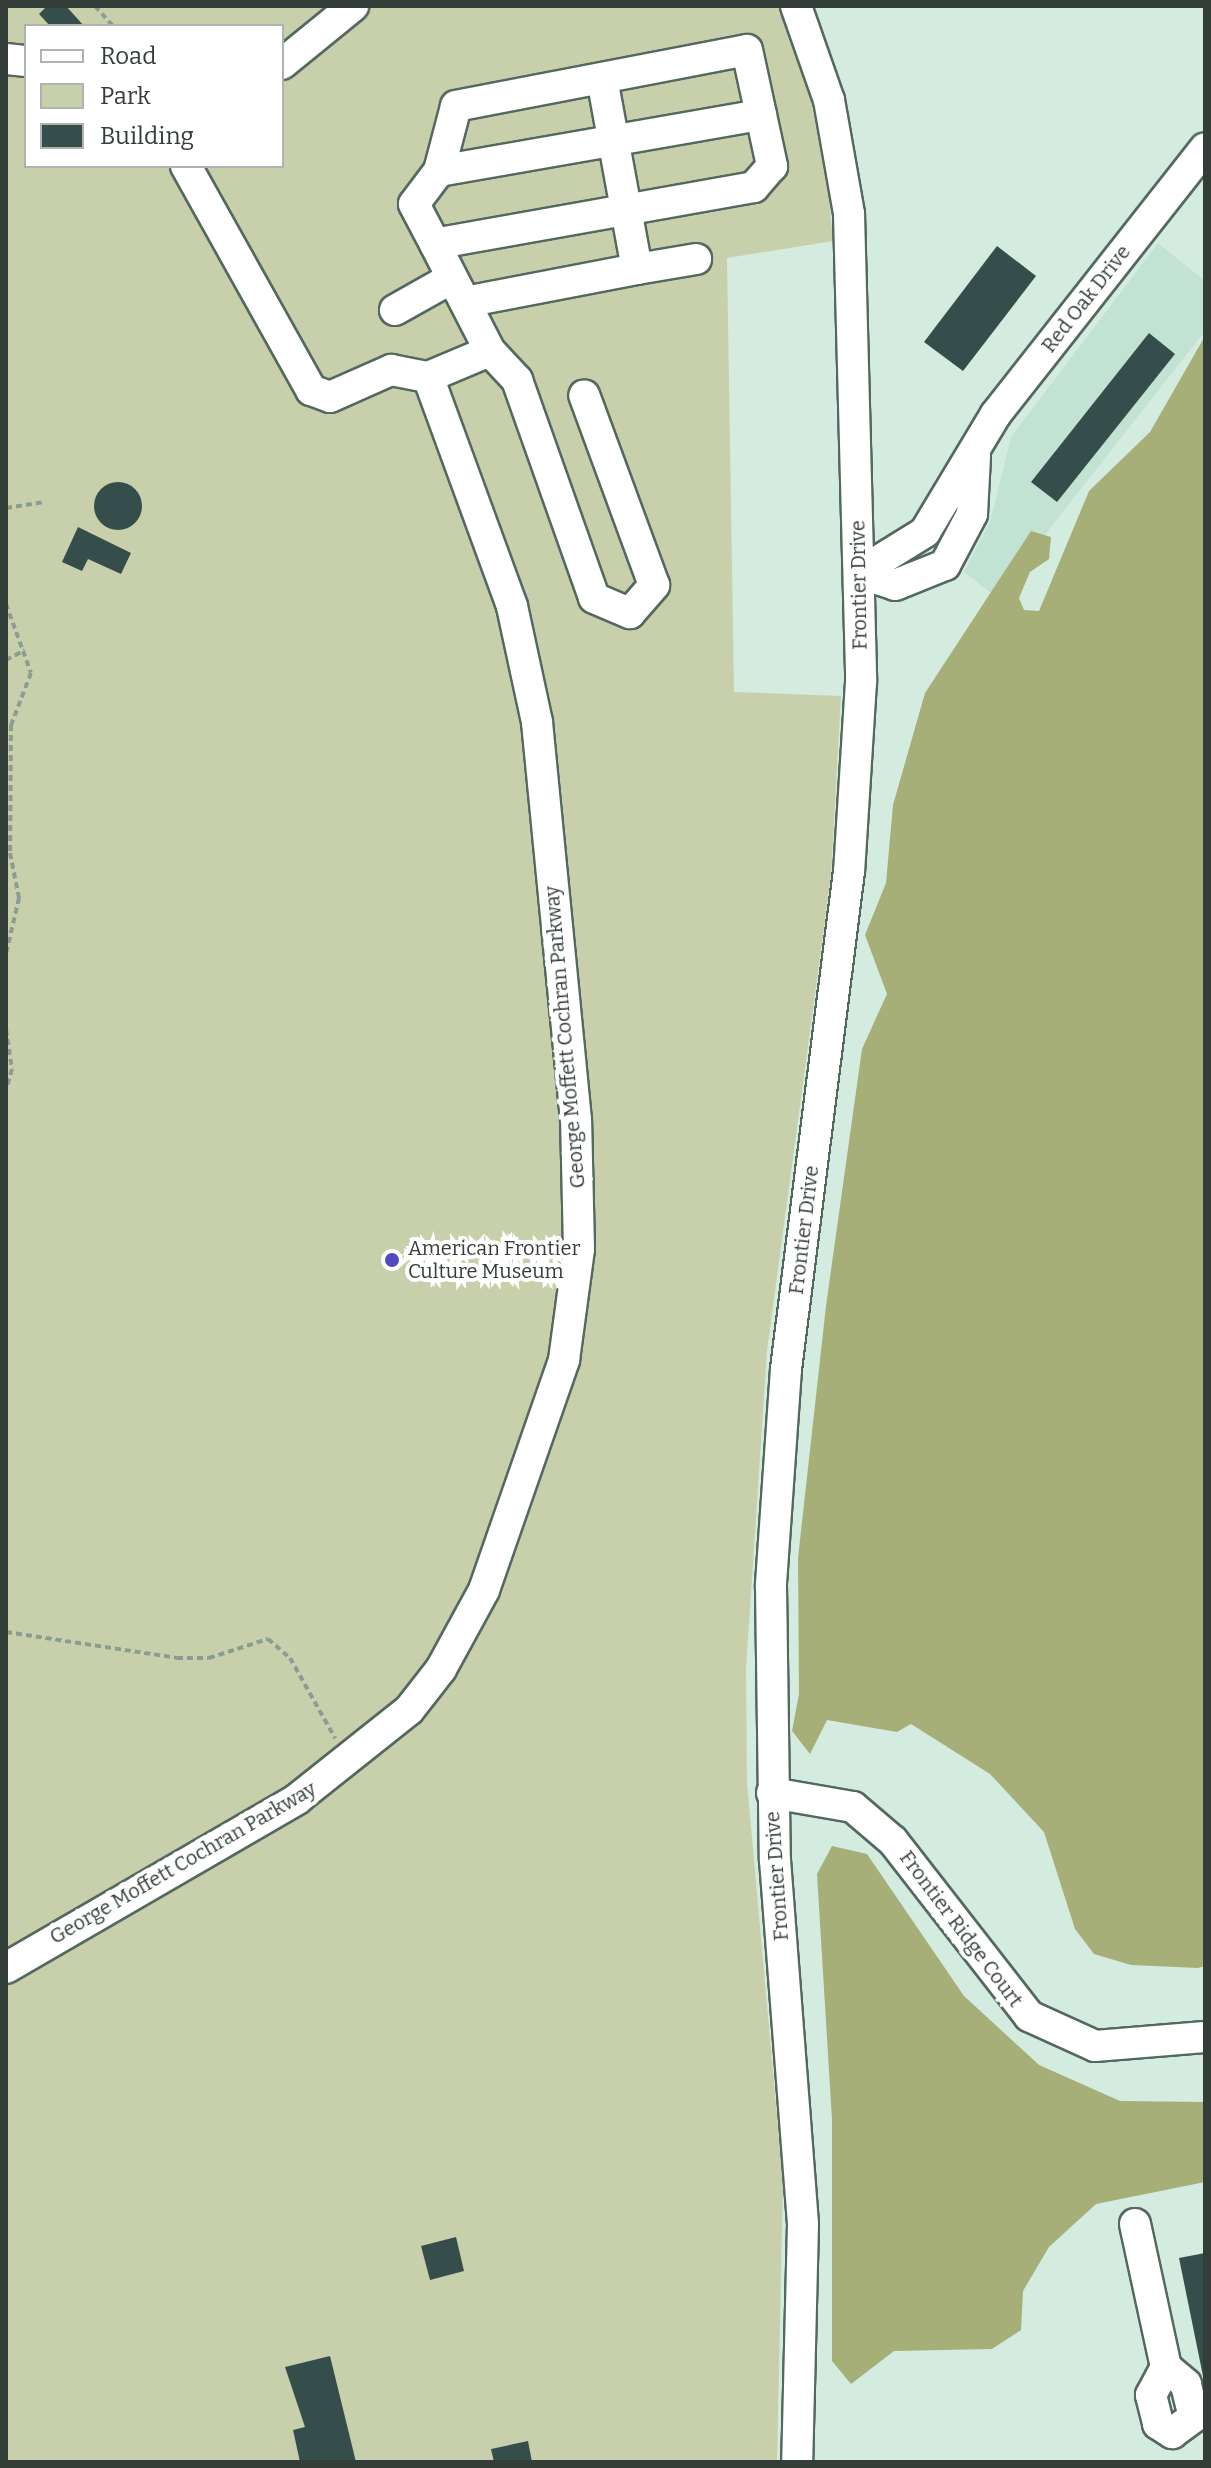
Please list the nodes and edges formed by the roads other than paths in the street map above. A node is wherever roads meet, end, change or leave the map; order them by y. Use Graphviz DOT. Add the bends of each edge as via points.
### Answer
graph roads {
  1 [pos="353,6"];
  2 [pos="796,6"];
  3 [pos="296,43"];
  4 [pos="284,61"];
  5 [pos="602,78"];
  6 [pos="761,115"];
  7 [pos="613,143"];
  8 [pos="1205,148"];
  9 [pos="187,168"];
  10 [pos="439,171"];
  11 [pos="625,210"];
  12 [pos="435,244"];
  13 [pos="696,259"];
  14 [pos="637,269"];
  15 [pos="459,290"];
  16 [pos="395,310"];
  17 [pos="490,351"];
  18 [pos="428,377"];
  19 [pos="584,395"];
  20 [pos="859,573"];
  21 [pos="772,1793"];
  22 [pos="6,1968"];
  23 [pos="1205,2037"];
  24 [pos="1135,2224"];
  25 [pos="1166,2367"];
  26 [pos="797,2462"];
  1 -- 3 [label="street"];
  2 -- 20 [label="street, Frontier Drive" via="829,100 846,191"];
  3 -- 4 [label="street"];
  5 -- 6 [label="street" via="747,50"];
  5 -- 7 [label="street"];
  5 -- 10 [label="street" via="456,106"];
  6 -- 7 [label="street"];
  6 -- 11 [label="street" via="772,166 766,179"];
  7 -- 10 [label="street"];
  7 -- 11 [label="street"];
  8 -- 20 [label="street, Red Oak Drive" via="996,414 975,456 972,514 945,565 895,585"];
  9 -- 18 [label="street" via="315,394 330,397 391,370"];
  10 -- 12 [label="street" via="414,204"];
  11 -- 12 [label="street"];
  11 -- 14 [label="street"];
  12 -- 15 [label="street"];
  13 -- 14 [label="street"];
  14 -- 15 [label="street"];
  15 -- 16 [label="street"];
  15 -- 17 [label="street"];
  17 -- 18 [label="street"];
  17 -- 19 [label="street" via="517,380 594,598 630,613 654,585"];
  18 -- 22 [label="street, George Moffett Cochran Parkway" via="512,606 537,722 576,1120 577,1280 548,1414 476,1607 419,1699 350,1762"];
  20 -- 21 [label="street, Frontier Drive" via="849,871 777,1482"];
  21 -- 23 [label="street, Frontier Ridge Court" via="853,1807 893,1841 1029,2016 1095,2046"];
  21 -- 26 [label="street, Frontier Drive" via="802,2196"];
  24 -- 25 [label="street"];
}
